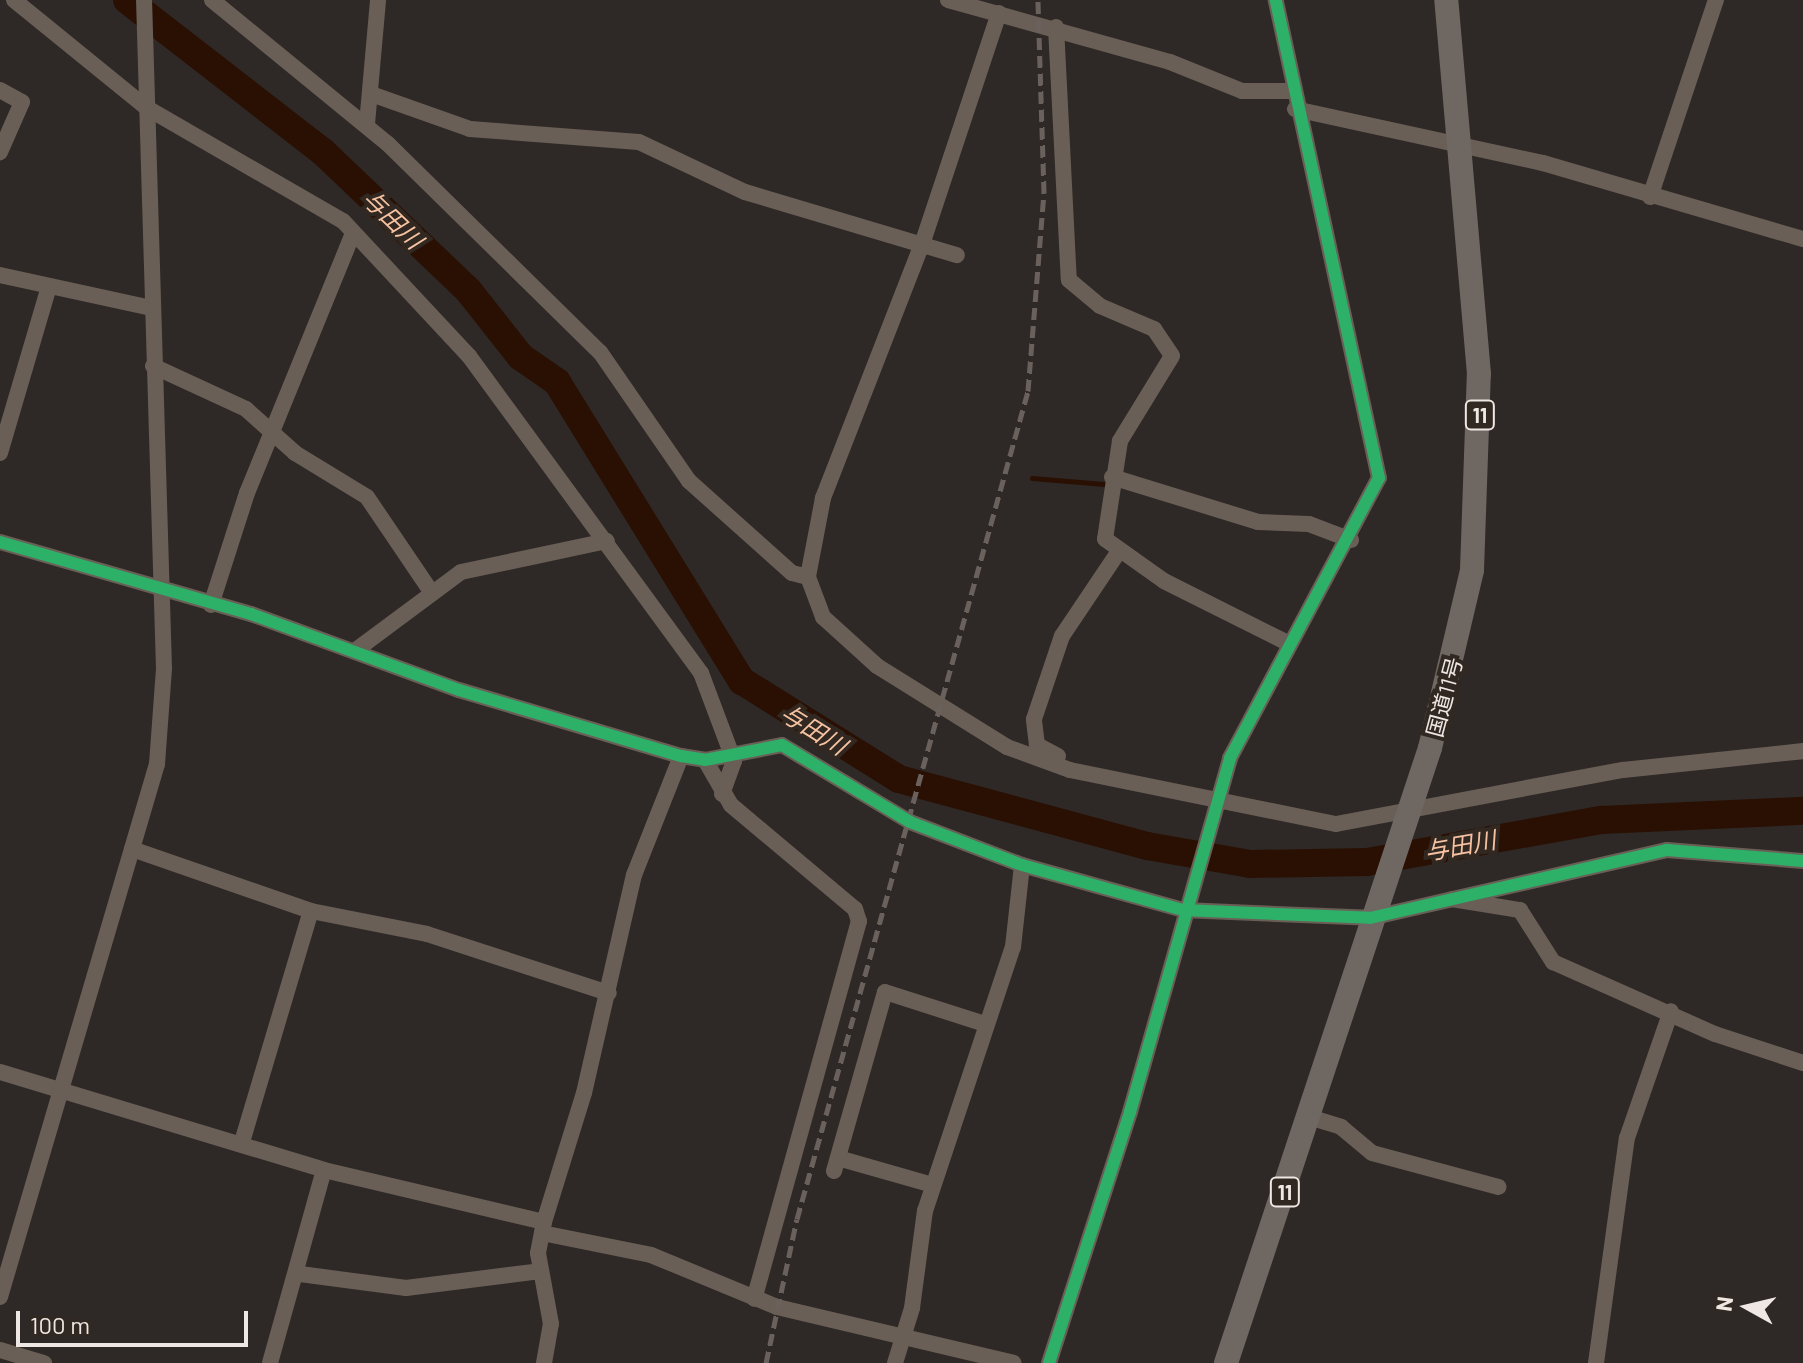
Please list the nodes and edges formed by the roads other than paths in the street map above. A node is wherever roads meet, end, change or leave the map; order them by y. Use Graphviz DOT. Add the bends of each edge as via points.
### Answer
graph roads {
  1 [pos="14,0"];
  2 [pos="144,0"];
  3 [pos="212,0"];
  4 [pos="378,0"];
  5 [pos="948,0"];
  6 [pos="1276,0"];
  7 [pos="1446,0"];
  8 [pos="1716,0"];
  9 [pos="999,13"];
  10 [pos="1056,27"];
  11 [pos="0,90"];
  12 [pos="1290,91"];
  13 [pos="374,95"];
  14 [pos="147,108"];
  15 [pos="1295,109"];
  16 [pos="367,124"];
  17 [pos="1459,143"];
  18 [pos="0,152"];
  19 [pos="1650,197"];
  20 [pos="353,233"];
  21 [pos="1803,239"];
  22 [pos="922,244"];
  23 [pos="957,255"];
  24 [pos="0,275"];
  25 [pos="49,287"];
  26 [pos="151,308"];
  27 [pos="153,366"];
  28 [pos="274,433"];
  29 [pos="0,453"];
  30 [pos="1112,477"];
  31 [pos="1351,540"];
  32 [pos="607,541"];
  33 [pos="0,542"];
  34 [pos="1117,554"];
  35 [pos="808,577"];
  36 [pos="430,590"];
  37 [pos="158,592"];
  38 [pos="211,605"];
  39 [pos="1288,643"];
  40 [pos="356,650"];
  41 [pos="1803,751"];
  42 [pos="731,753"];
  43 [pos="681,756"];
  44 [pos="705,760"];
  45 [pos="1070,770"];
  46 [pos="722,794"];
  47 [pos="1215,802"];
  48 [pos="1405,815"];
  49 [pos="132,849"];
  50 [pos="1803,861"];
  51 [pos="1022,865"];
  52 [pos="1452,899"];
  53 [pos="1185,904"];
  54 [pos="311,911"];
  55 [pos="1370,918"];
  56 [pos="609,993"];
  57 [pos="1671,1011"];
  58 [pos="982,1023"];
  59 [pos="1803,1063"];
  60 [pos="0,1072"];
  61 [pos="60,1091"];
  62 [pos="1309,1117"];
  63 [pos="242,1142"];
  64 [pos="324,1170"];
  65 [pos="933,1185"];
  66 [pos="1499,1187"];
  67 [pos="543,1228"];
  68 [pos="540,1271"];
  69 [pos="300,1274"];
  70 [pos="0,1297"];
  71 [pos="754,1299"];
  72 [pos="904,1336"];
  73 [pos="0,1350"];
  74 [pos="44,1363"];
  75 [pos="270,1363"];
  76 [pos="544,1363"];
  77 [pos="895,1363"];
  78 [pos="1013,1363"];
  79 [pos="1049,1363"];
  80 [pos="1226,1363"];
  81 [pos="1596,1363"];
  1 -- 14 [label="street"];
  2 -- 14 [label="street"];
  3 -- 16 [label="street"];
  4 -- 13 [label="street"];
  5 -- 9 [label="street"];
  6 -- 12 [label="street"];
  7 -- 17 [label="highway, 国道11号 / 11"];
  8 -- 19 [label="street"];
  9 -- 10 [label="street"];
  9 -- 22 [label="street"];
  10 -- 12 [label="street" via="1242,91"];
  10 -- 30 [label="street" via="1069,280 1100,306 1154,329 1172,356 1120,441"];
  11 -- 18 [label="street" via="22,102"];
  12 -- 15 [label="street"];
  13 -- 16 [label="street"];
  13 -- 22 [label="street" via="470,129 639,142 745,192"];
  14 -- 20 [label="street" via="251,164"];
  14 -- 26 [label="street"];
  15 -- 17 [label="street"];
  15 -- 31 [label="street" via="1378,465 1376,489"];
  16 -- 35 [label="street" via="600,352 689,481 792,573"];
  17 -- 19 [label="street"];
  17 -- 48 [label="highway, 国道11号 / 11" via="1479,374 1479,487 1461,632"];
  19 -- 21 [label="street"];
  20 -- 28 [label="street"];
  20 -- 32 [label="street" via="469,356"];
  22 -- 23 [label="street"];
  22 -- 35 [label="street" via="838,452 811,539"];
  24 -- 25 [label="street"];
  25 -- 26 [label="street"];
  25 -- 29 [label="street"];
  26 -- 27 [label="street"];
  27 -- 28 [label="street" via="246,409"];
  27 -- 37 [label="street"];
  28 -- 36 [label="street" via="367,497"];
  28 -- 38 [label="street"];
  30 -- 31 [label="street" via="1258,522 1309,524"];
  30 -- 34 [label="street" via="1105,539"];
  31 -- 39 [label="street"];
  32 -- 36 [label="street" via="500,561"];
  32 -- 42 [label="street" via="701,673"];
  33 -- 37 [label="street"];
  34 -- 39 [label="street"];
  34 -- 45 [label="street" via="1062,636 1034,719 1037,745"];
  35 -- 45 [label="street" via="823,617 877,666 970,729"];
  36 -- 40 [label="street"];
  37 -- 38 [label="street"];
  37 -- 49 [label="street" via="164,669 159,749"];
  38 -- 40 [label="street"];
  39 -- 47 [label="street" via="1245,722"];
  40 -- 43 [label="street" via="459,690"];
  41 -- 48 [label="street" via="1709,758"];
  42 -- 44 [label="street"];
  42 -- 46 [label="street"];
  42 -- 51 [label="street" via="782,745 887,811"];
  43 -- 44 [label="street"];
  43 -- 56 [label="street" via="634,875"];
  44 -- 46 [label="street"];
  45 -- 47 [label="street"];
  46 -- 71 [label="street" via="855,909 859,921"];
  47 -- 48 [label="street" via="1336,824"];
  47 -- 53 [label="street"];
  48 -- 55 [label="highway, 国道11号 / 11"];
  49 -- 54 [label="street"];
  49 -- 61 [label="street"];
  50 -- 52 [label="street" via="1667,850"];
  51 -- 53 [label="street"];
  51 -- 58 [label="street" via="1013,947"];
  52 -- 55 [label="street"];
  52 -- 57 [label="street" via="1520,910 1553,962"];
  53 -- 55 [label="street"];
  53 -- 79 [label="street" via="1130,1112"];
  54 -- 56 [label="street" via="427,934"];
  54 -- 63 [label="street"];
  55 -- 62 [label="highway, 国道11号 / 11"];
  56 -- 67 [label="street"];
  57 -- 59 [label="street"];
  57 -- 81 [label="street" via="1627,1138"];
  58 -- 65 [label="street"];
  58 -- 65 [label="street" via="885,992 836,1164"];
  60 -- 61 [label="street"];
  61 -- 63 [label="street"];
  61 -- 70 [label="street"];
  62 -- 66 [label="street" via="1341,1127 1372,1153"];
  62 -- 80 [label="highway, 国道11号 / 11"];
  63 -- 64 [label="street"];
  64 -- 67 [label="street"];
  64 -- 69 [label="street"];
  65 -- 72 [label="street"];
  67 -- 68 [label="street"];
  67 -- 71 [label="street" via="651,1255"];
  68 -- 69 [label="street" via="406,1288"];
  68 -- 76 [label="street" via="551,1324"];
  69 -- 75 [label="street"];
  71 -- 72 [label="street"];
  72 -- 77 [label="street"];
  72 -- 78 [label="street"];
  73 -- 74 [label="street"];
}
